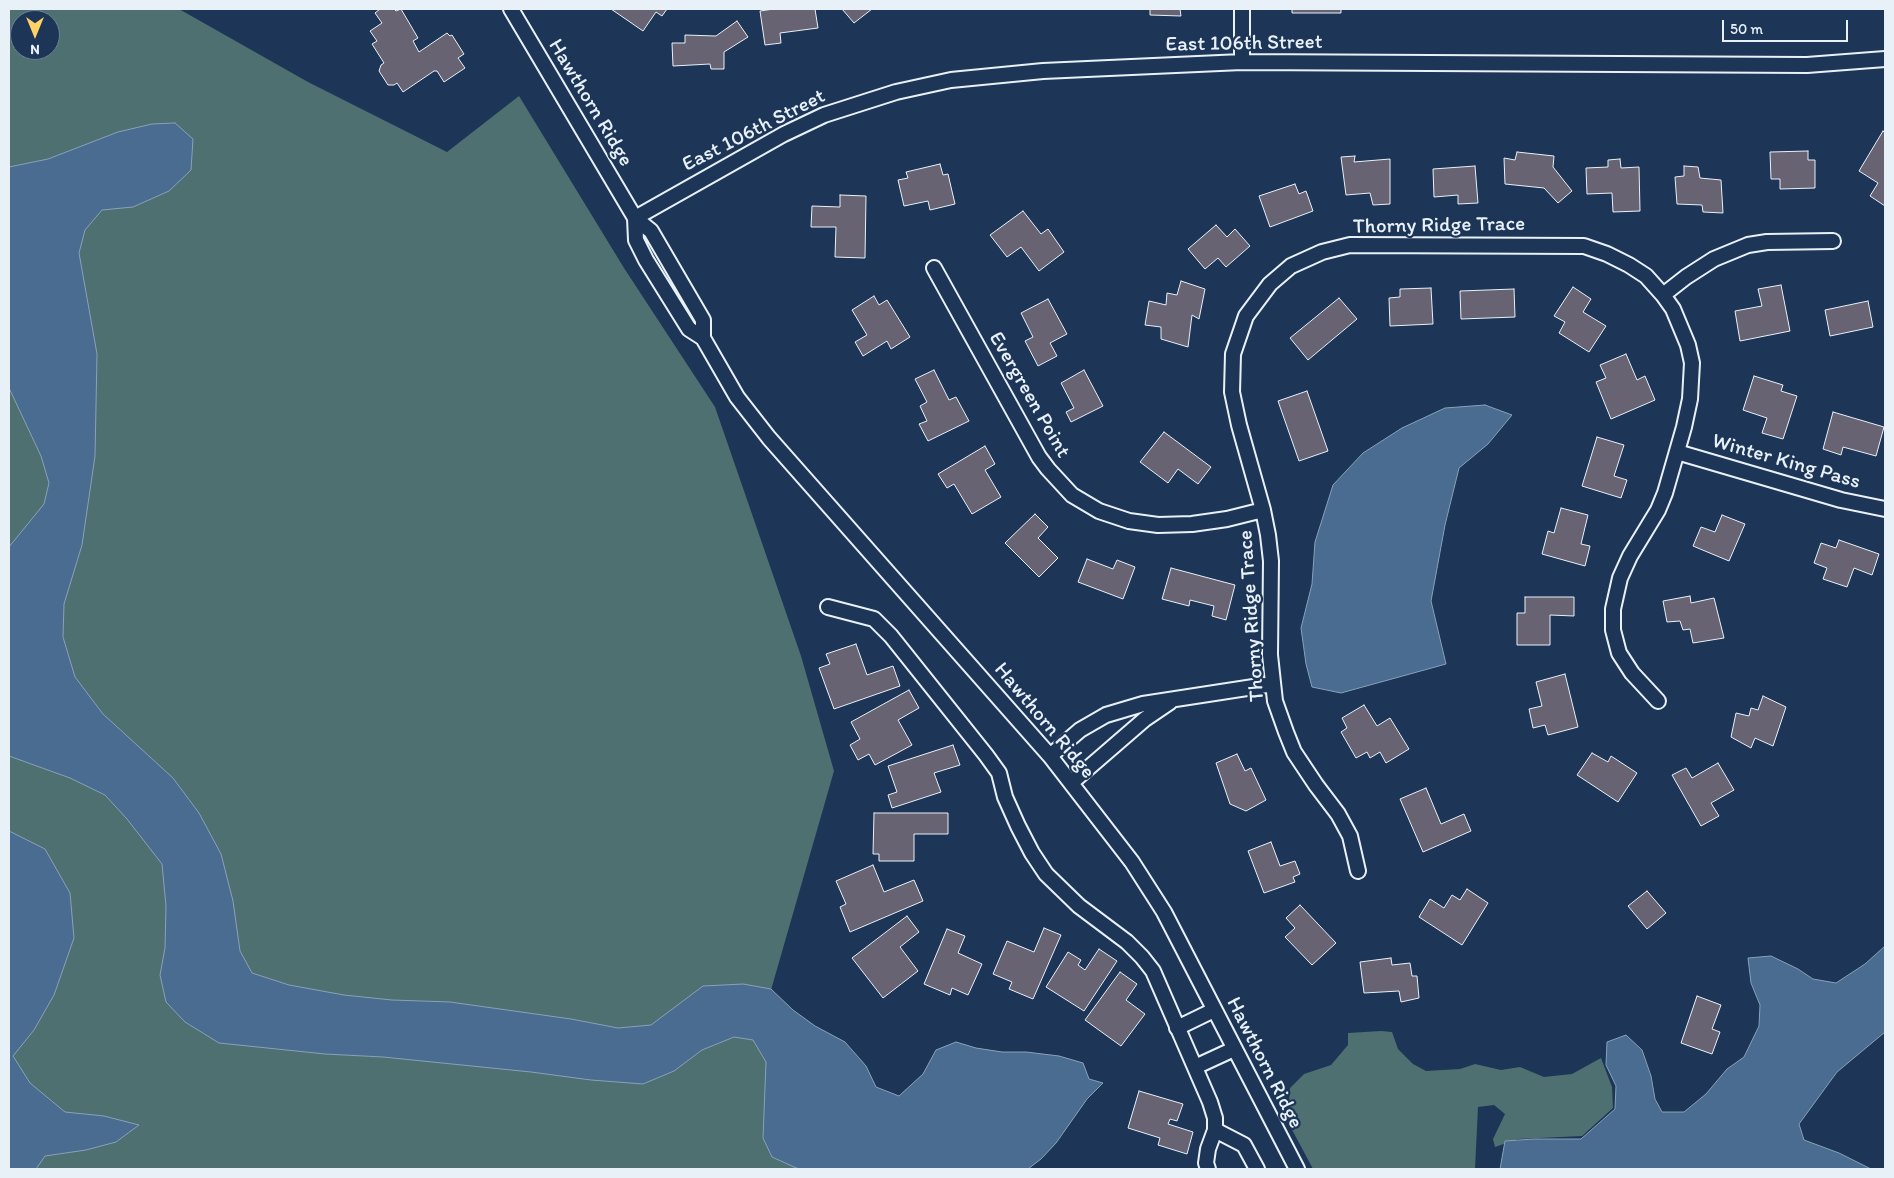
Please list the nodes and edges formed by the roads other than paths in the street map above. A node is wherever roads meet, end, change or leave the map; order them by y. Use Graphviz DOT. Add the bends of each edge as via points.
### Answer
graph roads {
  1 [pos="511,9"];
  2 [pos="1242,9"];
  3 [pos="1885,59"];
  4 [pos="1242,62"];
  5 [pos="635,218"];
  6 [pos="1833,241"];
  7 [pos="934,268"];
  8 [pos="1663,295"];
  9 [pos="1677,452"];
  10 [pos="1885,509"];
  11 [pos="1263,510"];
  12 [pos="828,607"];
  13 [pos="1273,684"];
  14 [pos="1175,699"];
  15 [pos="1658,701"];
  16 [pos="1050,756"];
  17 [pos="1072,783"];
  18 [pos="1358,871"];
  19 [pos="1214,1010"];
  20 [pos="1177,1028"];
  21 [pos="1234,1049"];
  22 [pos="1195,1067"];
  23 [pos="1215,1130"];
  24 [pos="1208,1169"];
  25 [pos="1257,1169"];
  26 [pos="1297,1169"];
  1 -- 5 [label="street, Hawthorn Ridge"];
  2 -- 4 [label="street"];
  3 -- 4 [label="street, East 106th Street" via="1807,65"];
  4 -- 5 [label="street, East 106th Street" via="996,74 896,92 824,115 784,134"];
  5 -- 16 [label="street, Hawthorn Ridge" via="651,231 703,320 703,338 737,397 769,438"];
  6 -- 8 [label="street" via="1748,245 1714,259"];
  7 -- 11 [label="street, Evergreen Point" via="1039,457 1072,495 1099,511 1129,521 1158,525 1227,519"];
  8 -- 9 [label="street, Thorny Ridge Trace" via="1681,326 1692,363 1690,399"];
  8 -- 11 [label="street, Thorny Ridge Trace" via="1646,276 1630,265 1584,246 1350,245 1322,252 1291,266 1270,284 1246,316 1233,354 1232,392"];
  9 -- 10 [label="street, Winter King Pass" via="1841,500"];
  9 -- 15 [label="street, Thorny Ridge Trace" via="1658,510 1620,578 1613,609 1613,630 1619,653 1632,673"];
  11 -- 13 [label="street, Thorny Ridge Trace" via="1271,560 1270,655"];
  12 -- 20 [label="street" via="874,619 919,669 999,773 1005,797 1041,867 1063,891 1142,957 1153,971"];
  13 -- 14 [label="street"];
  13 -- 18 [label="street, Thorny Ridge Trace" via="1275,701 1294,752 1350,836"];
  14 -- 16 [label="street" via="1106,714 1080,730"];
  14 -- 17 [label="street" via="1145,719"];
  16 -- 17 [label="street, Hawthorn Ridge"];
  17 -- 19 [label="street, Hawthorn Ridge" via="1132,862 1164,912"];
  19 -- 20 [label="street"];
  19 -- 21 [label="street, Hawthorn Ridge"];
  20 -- 22 [label="street"];
  21 -- 22 [label="street"];
  21 -- 26 [label="street, Hawthorn Ridge"];
  22 -- 23 [label="street" via="1215,1118"];
  23 -- 24 [label="street" via="1208,1149"];
  23 -- 25 [label="street" via="1244,1145"];
}
